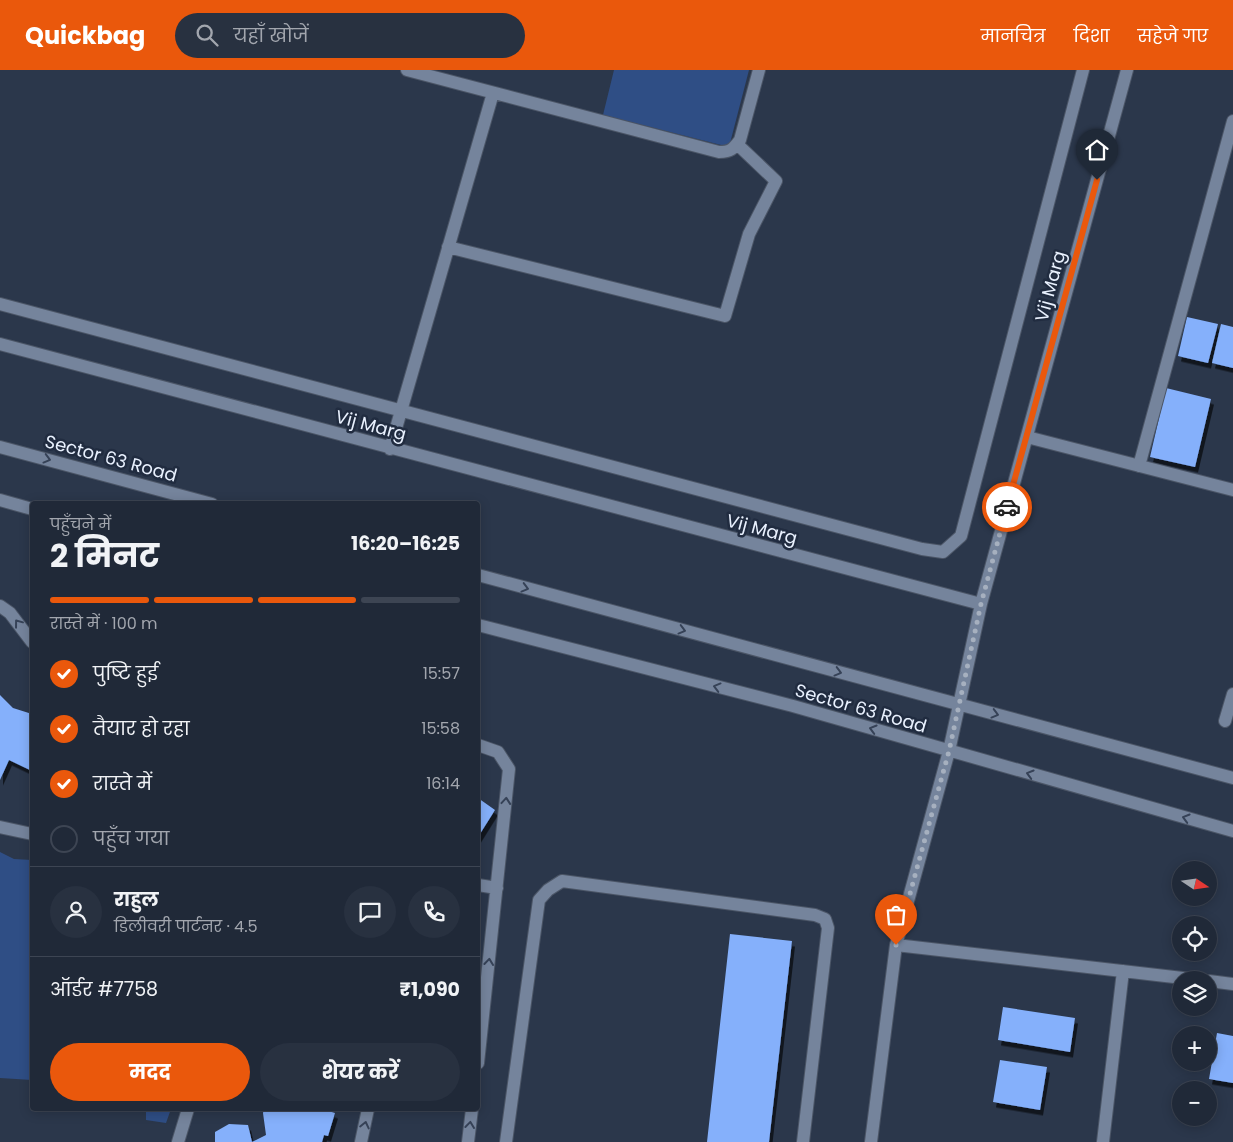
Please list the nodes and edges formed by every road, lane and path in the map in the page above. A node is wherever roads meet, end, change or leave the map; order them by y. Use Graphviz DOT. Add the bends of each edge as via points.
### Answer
graph roads {
  1 [pos="407,70"];
  2 [pos="759,70"];
  3 [pos="1083,70"];
  4 [pos="1127,70"];
  5 [pos="493,93"];
  6 [pos="1233,121"];
  7 [pos="737,144"];
  8 [pos="448,247"];
  9 [pos="0,304"];
  10 [pos="0,344"];
  11 [pos="401,410"];
  12 [pos="1026,437"];
  13 [pos="0,447"];
  14 [pos="390,449"];
  15 [pos="1139,466"];
  16 [pos="1233,490"];
  17 [pos="0,500"];
  18 [pos="201,501"];
  19 [pos="30,508"];
  20 [pos="480,576"];
  21 [pos="981,604"];
  22 [pos="0,606"];
  23 [pos="480,626"];
  24 [pos="30,639"];
  25 [pos="1233,694"];
  26 [pos="959,704"];
  27 [pos="1225,721"];
  28 [pos="480,746"];
  29 [pos="949,751"];
  30 [pos="1233,778"];
  31 [pos="0,827"];
  32 [pos="1233,831"];
  33 [pos="30,834"];
  34 [pos="480,885"];
  35 [pos="497,888"];
  36 [pos="896,945"];
  37 [pos="1123,971"];
  38 [pos="1172,977"];
  39 [pos="1217,982"];
  40 [pos="1233,984"];
  41 [pos="480,1020"];
  42 [pos="187,1111"];
  43 [pos="368,1111"];
  44 [pos="472,1111"];
  45 [pos="178,1142"];
  46 [pos="361,1142"];
  47 [pos="468,1142"];
  48 [pos="506,1142"];
  49 [pos="803,1142"];
  50 [pos="871,1142"];
  51 [pos="1103,1142"];
  1 -- 5 [label="street"];
  2 -- 7 [label="street"];
  3 -- 11 [label="street" via="961,536 943,552 913,547"];
  4 -- 12 [label="street, Vij Marg"];
  5 -- 7 [label="street" via="719,152 733,150"];
  5 -- 8 [label="street"];
  6 -- 15 [label="street"];
  7 -- 8 [label="street" via="776,181 749,234 725,316"];
  8 -- 11 [label="street"];
  9 -- 11 [label="street"];
  10 -- 14 [label="street, Vij Marg"];
  11 -- 14 [label="street"];
  12 -- 15 [label="street"];
  12 -- 21 [label="street, Vij Marg"];
  13 -- 18 [label="street, Sector 63 Road, one-way"];
  14 -- 21 [label="street, Vij Marg"];
  15 -- 16 [label="street"];
  17 -- 19 [label="street"];
  20 -- 26 [label="street, Sector 63 Road, one-way"];
  21 -- 26 [label="street"];
  24 -- 22 [label="street, one-way" via="10,613"];
  29 -- 23 [label="street, Sector 63 Road, one-way" via="793,706"];
  25 -- 27 [label="street"];
  26 -- 29 [label="street"];
  26 -- 30 [label="street, Sector 63 Road, one-way"];
  35 -- 28 [label="street, one-way" via="509,770 498,752"];
  32 -- 29 [label="street, Sector 63 Road, one-way"];
  29 -- 36 [label="street"];
  31 -- 33 [label="street"];
  34 -- 35 [label="street"];
  41 -- 35 [label="street, one-way"];
  36 -- 37 [label="street"];
  36 -- 50 [label="street"];
  37 -- 38 [label="street"];
  37 -- 51 [label="street"];
  39 -- 40 [label="street"];
  42 -- 45 [label="street"];
  46 -- 43 [label="street, one-way"];
  47 -- 44 [label="street, one-way"];
  48 -- 49 [label="street" via="539,900 562,881 815,915 825,919 828,928"];
}
